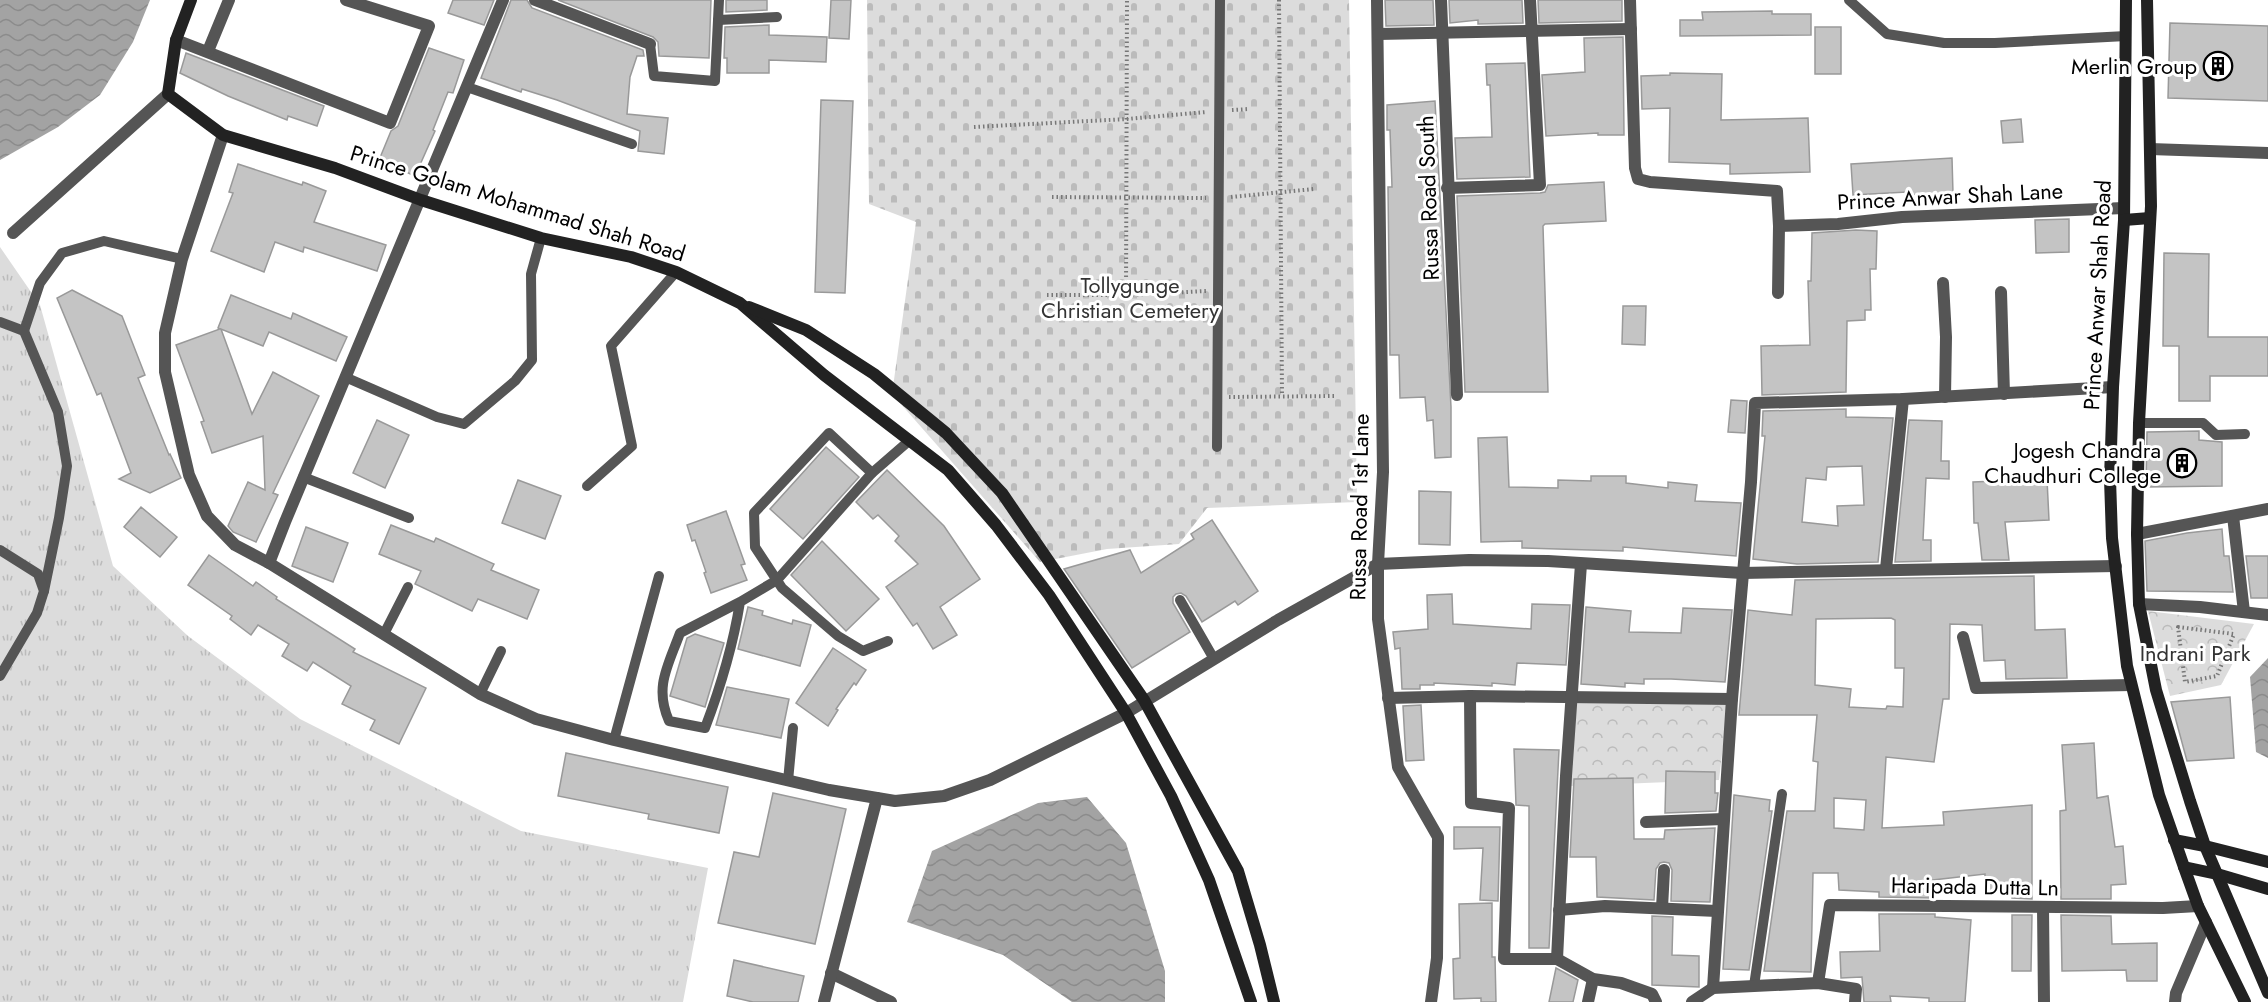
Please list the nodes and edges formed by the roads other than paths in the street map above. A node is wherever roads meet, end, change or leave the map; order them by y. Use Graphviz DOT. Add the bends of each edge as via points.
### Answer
graph roads {
  1 [pos="190,0"];
  2 [pos="229,0"];
  3 [pos="346,0"];
  4 [pos="503,0"];
  5 [pos="535,0"];
  6 [pos="718,0"];
  7 [pos="1220,0"];
  8 [pos="1377,0"];
  9 [pos="1441,0"];
  10 [pos="1530,0"];
  11 [pos="1630,0"];
  12 [pos="1849,0"];
  13 [pos="2126,0"];
  14 [pos="2147,0"];
  15 [pos="777,17"];
  16 [pos="717,20"];
  17 [pos="1631,29"];
  18 [pos="1532,32"];
  19 [pos="1443,33"];
  20 [pos="1378,34"];
  21 [pos="2127,36"];
  22 [pos="176,40"];
  23 [pos="650,44"];
  24 [pos="208,51"];
  25 [pos="467,87"];
  26 [pos="168,94"];
  27 [pos="223,135"];
  28 [pos="632,144"];
  29 [pos="2150,149"];
  30 [pos="2268,153"];
  31 [pos="1447,188"];
  32 [pos="421,200"];
  33 [pos="2124,214"];
  34 [pos="2150,218"];
  35 [pos="1779,226"];
  36 [pos="13,233"];
  37 [pos="541,238"];
  38 [pos="182,259"];
  39 [pos="676,272"];
  40 [pos="1943,283"];
  41 [pos="2001,292"];
  42 [pos="1778,293"];
  43 [pos="740,303"];
  44 [pos="0,322"];
  45 [pos="24,331"];
  46 [pos="345,377"];
  47 [pos="2113,387"];
  48 [pos="2004,394"];
  49 [pos="1457,395"];
  50 [pos="1945,397"];
  51 [pos="1903,399"];
  52 [pos="2139,423"];
  53 [pos="2245,434"];
  54 [pos="910,440"];
  55 [pos="1217,447"];
  56 [pos="872,473"];
  57 [pos="303,477"];
  58 [pos="587,486"];
  59 [pos="2268,509"];
  60 [pos="2233,516"];
  61 [pos="409,519"];
  62 [pos="2137,534"];
  63 [pos="0,550"];
  64 [pos="270,563"];
  65 [pos="1377,564"];
  66 [pos="1581,564"];
  67 [pos="2116,566"];
  68 [pos="1886,570"];
  69 [pos="1742,573"];
  70 [pos="659,576"];
  71 [pos="777,580"];
  72 [pos="408,587"];
  73 [pos="44,591"];
  74 [pos="1180,600"];
  75 [pos="740,602"];
  76 [pos="2139,604"];
  77 [pos="2244,612"];
  78 [pos="2268,615"];
  79 [pos="384,634"];
  80 [pos="1963,637"];
  81 [pos="888,641"];
  82 [pos="501,651"];
  83 [pos="1214,659"];
  84 [pos="0,676"];
  85 [pos="2131,685"];
  86 [pos="480,694"];
  87 [pos="1470,696"];
  88 [pos="1570,697"];
  89 [pos="1388,698"];
  90 [pos="1732,699"];
  91 [pos="1144,700"];
  92 [pos="1126,713"];
  93 [pos="793,728"];
  94 [pos="614,740"];
  95 [pos="788,781"];
  96 [pos="1782,794"];
  97 [pos="877,798"];
  98 [pos="1723,819"];
  99 [pos="1646,822"];
  100 [pos="2174,840"];
  101 [pos="2205,846"];
  102 [pos="2268,862"];
  103 [pos="2184,867"];
  104 [pos="1664,870"];
  105 [pos="2217,874"];
  106 [pos="2268,889"];
  107 [pos="2198,906"];
  108 [pos="1662,908"];
  109 [pos="2043,908"];
  110 [pos="1559,910"];
  111 [pos="1717,910"];
  112 [pos="2206,921"];
  113 [pos="1557,959"];
  114 [pos="831,973"];
  115 [pos="1593,979"];
  116 [pos="1818,982"];
  117 [pos="1755,986"];
  118 [pos="1713,988"];
  119 [pos="2268,993"];
  120 [pos="1856,996"];
  121 [pos="824,1002"];
  122 [pos="891,1002"];
  123 [pos="1251,1002"];
  124 [pos="1274,1002"];
  125 [pos="1431,1002"];
  126 [pos="1588,1002"];
  127 [pos="1656,1002"];
  128 [pos="1692,1002"];
  129 [pos="2044,1002"];
  130 [pos="2175,1002"];
  131 [pos="2245,1002"];
  1 -- 22 [label="street"];
  2 -- 24 [label="street"];
  3 -- 24 [label="street" via="429,26 390,123"];
  4 -- 25 [label="street"];
  5 -- 23 [label="street"];
  6 -- 16 [label="lane"];
  7 -- 55 [label="lane"];
  8 -- 20 [label="street, Russa Road 1st Lane"];
  9 -- 19 [label="street, Russa Road South"];
  10 -- 18 [label="street"];
  11 -- 17 [label="street"];
  12 -- 21 [label="lane" via="1887,34 1944,43"];
  13 -- 21 [label="street, Prince Anwar Shah Road"];
  14 -- 29 [label="street"];
  15 -- 16 [label="lane"];
  16 -- 23 [label="lane" via="715,81 654,76"];
  17 -- 18 [label="street"];
  17 -- 35 [label="street" via="1638,178 1777,191"];
  18 -- 19 [label="street"];
  18 -- 31 [label="street" via="1540,185"];
  19 -- 20 [label="street"];
  19 -- 31 [label="street, Russa Road South"];
  20 -- 65 [label="street, Russa Road 1st Lane" via="1383,472"];
  21 -- 33 [label="street, Prince Anwar Shah Road"];
  22 -- 24 [label="street"];
  22 -- 26 [label="street"];
  25 -- 28 [label="lane"];
  25 -- 32 [label="street"];
  26 -- 27 [label="street, Prince Golam Mohammad Shah Road"];
  26 -- 36 [label="street"];
  27 -- 32 [label="street, Prince Golam Mohammad Shah Road" via="335,168"];
  27 -- 38 [label="street"];
  29 -- 30 [label="street"];
  29 -- 34 [label="street"];
  31 -- 49 [label="street, Russa Road South"];
  32 -- 37 [label="street, Prince Golam Mohammad Shah Road"];
  32 -- 46 [label="street"];
  33 -- 34 [label="street"];
  33 -- 35 [label="street, Prince Anwar Shah Lane" via="1902,217"];
  33 -- 47 [label="street, Prince Anwar Shah Road"];
  34 -- 52 [label="street"];
  35 -- 42 [label="street"];
  37 -- 39 [label="street, Prince Golam Mohammad Shah Road" via="630,257"];
  37 -- 46 [label="lane" via="531,274 532,360 515,381 464,424 437,417"];
  38 -- 45 [label="lane" via="104,241 62,253 40,283"];
  38 -- 64 [label="street" via="165,333 165,372 189,475 207,516 235,545"];
  39 -- 43 [label="street, Prince Golam Mohammad Shah Road"];
  39 -- 58 [label="lane" via="611,346 632,446"];
  40 -- 50 [label="street"];
  41 -- 48 [label="street"];
  43 -- 54 [label="street, Prince Golam Mohammad Shah Road" via="824,375"];
  43 -- 91 [label="street" via="806,330 874,374 946,433 1002,493"];
  44 -- 45 [label="lane"];
  45 -- 73 [label="lane" via="58,412 67,466"];
  46 -- 57 [label="street"];
  47 -- 48 [label="street"];
  47 -- 67 [label="street, Prince Anwar Shah Road" via="2110,479"];
  48 -- 50 [label="street"];
  50 -- 51 [label="street"];
  51 -- 68 [label="street"];
  51 -- 69 [label="street" via="1755,403"];
  52 -- 53 [label="lane" via="2203,423 2216,435"];
  52 -- 62 [label="street"];
  54 -- 56 [label="lane"];
  54 -- 92 [label="street, Prince Golam Mohammad Shah Road" via="948,470 996,525 1049,595"];
  56 -- 71 [label="lane"];
  56 -- 71 [label="lane" via="829,433 754,513 755,547"];
  57 -- 61 [label="lane"];
  57 -- 64 [label="street"];
  59 -- 60 [label="street"];
  60 -- 62 [label="street"];
  60 -- 77 [label="street"];
  62 -- 76 [label="street"];
  63 -- 73 [label="lane" via="38,574"];
  64 -- 79 [label="street"];
  65 -- 66 [label="street" via="1469,560"];
  65 -- 83 [label="street"];
  65 -- 89 [label="street, Russa Road 1st Lane" via="1378,619"];
  66 -- 69 [label="street"];
  66 -- 88 [label="street"];
  67 -- 68 [label="street"];
  67 -- 85 [label="street, Prince Anwar Shah Road"];
  68 -- 69 [label="street"];
  69 -- 90 [label="street"];
  70 -- 94 [label="lane"];
  71 -- 75 [label="lane"];
  71 -- 81 [label="lane" via="838,636 863,651"];
  72 -- 79 [label="lane"];
  73 -- 84 [label="lane" via="37,614"];
  74 -- 83 [label="lane"];
  75 -- 75 [label="lane" via="722,683 705,728 669,721 662,705 663,678 680,633"];
  76 -- 77 [label="street"];
  76 -- 101 [label="street" via="2157,690"];
  77 -- 78 [label="street"];
  79 -- 86 [label="street"];
  80 -- 85 [label="street" via="1976,688"];
  82 -- 86 [label="lane"];
  83 -- 91 [label="street"];
  85 -- 100 [label="street, Prince Anwar Shah Road"];
  86 -- 94 [label="street" via="536,719"];
  87 -- 88 [label="street"];
  87 -- 89 [label="street"];
  87 -- 113 [label="street" via="1471,803 1509,808 1504,959"];
  88 -- 90 [label="street"];
  88 -- 110 [label="street"];
  89 -- 125 [label="street, Russa Road 1st Lane" via="1398,767 1438,837 1437,958"];
  90 -- 98 [label="street"];
  91 -- 92 [label="street"];
  91 -- 124 [label="street" via="1238,871"];
  92 -- 97 [label="street" via="990,780 944,796 895,801"];
  92 -- 123 [label="street, Prince Golam Mohammad Shah Road" via="1171,796 1209,880"];
  93 -- 95 [label="lane"];
  94 -- 95 [label="street"];
  95 -- 97 [label="street"];
  96 -- 117 [label="lane"];
  97 -- 114 [label="street"];
  98 -- 99 [label="street"];
  98 -- 111 [label="street"];
  100 -- 101 [label="street"];
  100 -- 103 [label="street, Prince Anwar Shah Road"];
  101 -- 102 [label="street"];
  101 -- 105 [label="street"];
  103 -- 105 [label="street"];
  103 -- 107 [label="street, Prince Anwar Shah Road"];
  104 -- 108 [label="street"];
  105 -- 106 [label="street"];
  105 -- 119 [label="street"];
  107 -- 109 [label="street, Haripada Dutta Ln"];
  107 -- 112 [label="street, Prince Anwar Shah Road"];
  108 -- 110 [label="street" via="1605,906"];
  108 -- 111 [label="street"];
  109 -- 116 [label="street, Haripada Dutta Ln" via="1830,905"];
  109 -- 129 [label="street"];
  110 -- 113 [label="street"];
  111 -- 118 [label="street"];
  112 -- 130 [label="street"];
  112 -- 131 [label="street, Prince Anwar Shah Road"];
  113 -- 115 [label="street"];
  114 -- 121 [label="street"];
  114 -- 122 [label="street"];
  115 -- 126 [label="street"];
  115 -- 127 [label="street" via="1622,983 1652,994"];
  116 -- 117 [label="street"];
  116 -- 120 [label="street"];
  117 -- 118 [label="street"];
  118 -- 128 [label="street"];
}
